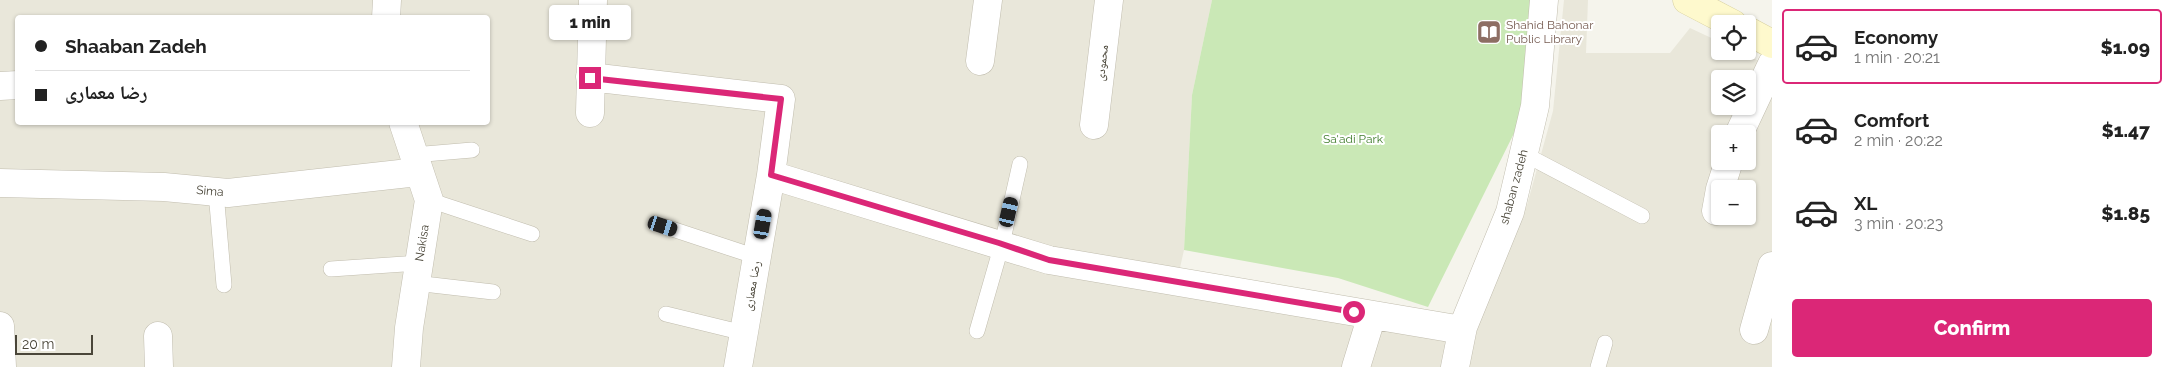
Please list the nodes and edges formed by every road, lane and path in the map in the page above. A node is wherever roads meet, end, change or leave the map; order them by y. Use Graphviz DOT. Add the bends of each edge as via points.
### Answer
graph roads {
  1 [pos="387,0"];
  2 [pos="593,0"];
  3 [pos="988,0"];
  4 [pos="1109,0"];
  5 [pos="1544,0"];
  6 [pos="1687,0"];
  7 [pos="1723,13"];
  8 [pos="386,15"];
  9 [pos="1756,35"];
  10 [pos="1772,44"];
  11 [pos="980,61"];
  12 [pos="1772,64"];
  13 [pos="590,78"];
  14 [pos="15,85"];
  15 [pos="0,86"];
  16 [pos="590,113"];
  17 [pos="404,125"];
  18 [pos="1094,125"];
  19 [pos="1743,125"];
  20 [pos="472,150"];
  21 [pos="1524,154"];
  22 [pos="416,164"];
  23 [pos="1020,164"];
  24 [pos="771,175"];
  25 [pos="0,183"];
  26 [pos="216,192"];
  27 [pos="429,200"];
  28 [pos="1642,216"];
  29 [pos="663,226"];
  30 [pos="532,234"];
  31 [pos="1002,244"];
  32 [pos="757,257"];
  33 [pos="1772,266"];
  34 [pos="331,269"];
  35 [pos="417,273"];
  36 [pos="224,285"];
  37 [pos="493,292"];
  38 [pos="666,314"];
  39 [pos="1372,315"];
  40 [pos="0,326"];
  41 [pos="1462,330"];
  42 [pos="1754,330"];
  43 [pos="977,331"];
  44 [pos="744,332"];
  45 [pos="158,336"];
  46 [pos="1605,343"];
  47 [pos="1460,366"];
  48 [pos="2,367"];
  49 [pos="159,367"];
  50 [pos="406,367"];
  51 [pos="738,367"];
  52 [pos="1356,367"];
  53 [pos="1598,367"];
  1 -- 8 [label="street"];
  2 -- 13 [label="street"];
  3 -- 11 [label="street"];
  4 -- 18 [label="street, محمودی"];
  5 -- 21 [label="street, shaban zadeh" via="1535,106"];
  6 -- 7 [label="main road"];
  9 -- 10 [label="main road"];
  12 -- 19 [label="street"];
  13 -- 16 [label="street"];
  13 -- 24 [label="street, رضا معماری" via="781,99"];
  14 -- 15 [label="street"];
  17 -- 22 [label="street"];
  20 -- 22 [label="lane"];
  21 -- 28 [label="lane"];
  21 -- 41 [label="street, shaban zadeh" via="1510,212"];
  22 -- 26 [label="street, Sima" via="228,193"];
  22 -- 27 [label="street"];
  23 -- 31 [label="lane"];
  24 -- 31 [label="street"];
  24 -- 32 [label="street, رضا معماری"];
  25 -- 26 [label="street, Sima" via="164,187"];
  26 -- 36 [label="lane"];
  27 -- 30 [label="lane"];
  27 -- 35 [label="street, Nakisa"];
  29 -- 32 [label="lane"];
  31 -- 39 [label="street" via="1049,260"];
  31 -- 43 [label="lane"];
  32 -- 44 [label="street, رضا معماری"];
  33 -- 42 [label="street"];
  34 -- 35 [label="lane"];
  35 -- 37 [label="lane"];
  35 -- 50 [label="street, Nakisa"];
  38 -- 44 [label="lane"];
  39 -- 41 [label="street"];
  39 -- 52 [label="street"];
  40 -- 48 [label="street"];
  41 -- 47 [label="street, shaban zadeh"];
  44 -- 51 [label="street, رضا معماری"];
  45 -- 49 [label="street"];
  46 -- 53 [label="lane"];
}
